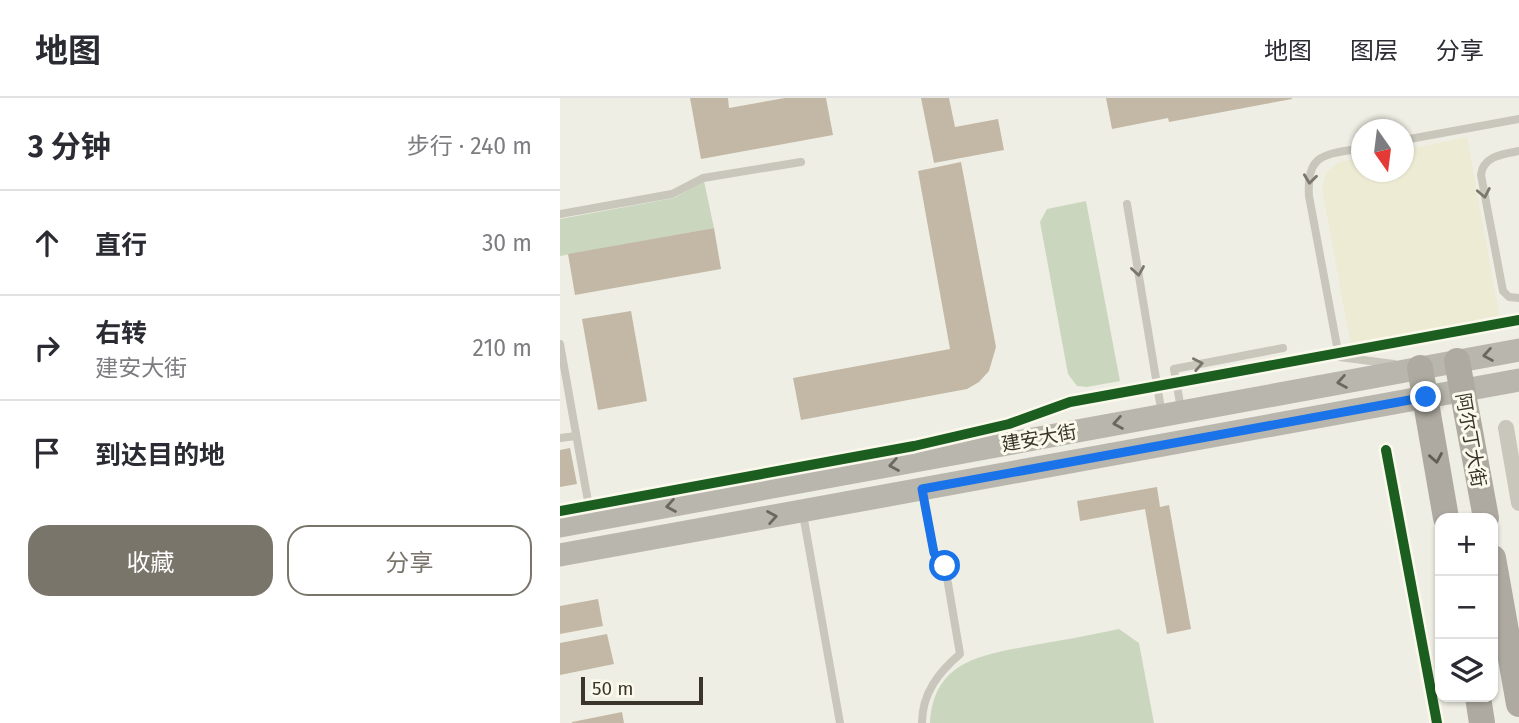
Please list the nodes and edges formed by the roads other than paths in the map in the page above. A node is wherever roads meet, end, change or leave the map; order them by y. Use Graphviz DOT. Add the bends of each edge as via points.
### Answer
graph roads {
  1 [pos="1519,119"];
  2 [pos="1414,138"];
  3 [pos="1351,150"];
  4 [pos="1519,151"];
  5 [pos="801,162"];
  6 [pos="1127,204"];
  7 [pos="560,214"];
  8 [pos="1519,298"];
  9 [pos="560,344"];
  10 [pos="1283,348"];
  11 [pos="1519,350"];
  12 [pos="1457,361"];
  13 [pos="1420,368"];
  14 [pos="1519,380"];
  15 [pos="1463,391"];
  16 [pos="1426,397"];
  17 [pos="1172,413"];
  18 [pos="1506,428"];
  19 [pos="576,436"];
  20 [pos="560,438"];
  21 [pos="922,489"];
  22 [pos="1519,503"];
  23 [pos="803,511"];
  24 [pos="1445,513"];
  25 [pos="1485,513"];
  26 [pos="591,520"];
  27 [pos="560,526"];
  28 [pos="560,555"];
  29 [pos="1496,576"];
  30 [pos="1479,702"];
  31 [pos="1519,704"];
  32 [pos="840,723"];
  33 [pos="922,723"];
  34 [pos="1482,723"];
  1 -- 2 [label="lane"];
  3 -- 13 [label="lane, one-way" via="1323,155 1314,162 1308,182 1339,357"];
  4 -- 8 [label="lane, one-way" via="1499,155 1481,169 1503,291"];
  5 -- 7 [label="lane" via="703,178 672,194"];
  6 -- 17 [label="lane, one-way"];
  9 -- 19 [label="lane"];
  17 -- 10 [label="lane, one-way" via="1174,369"];
  11 -- 12 [label="main road, 建安大街, one-way"];
  12 -- 13 [label="main road, 建安大街"];
  12 -- 15 [label="main road, 阿尔丁大街"];
  13 -- 16 [label="main road, 阿尔丁大街"];
  13 -- 17 [label="main road, 建安大街, one-way"];
  14 -- 15 [label="main road, 建安大街"];
  15 -- 16 [label="main road, 建安大街"];
  15 -- 25 [label="main road, 阿尔丁大街"];
  16 -- 21 [label="main road, 建安大街"];
  16 -- 24 [label="main road, 阿尔丁大街, one-way"];
  17 -- 26 [label="main road, 建安大街, one-way"];
  18 -- 22 [label="street"];
  19 -- 20 [label="lane"];
  19 -- 26 [label="lane"];
  21 -- 23 [label="main road, 建安大街"];
  21 -- 33 [label="lane" via="934,553 945,566 960,654 940,671 929,691"];
  28 -- 23 [label="main road, 建安大街, one-way"];
  23 -- 32 [label="lane"];
  26 -- 27 [label="main road, 建安大街"];
  29 -- 31 [label="main road"];
  30 -- 34 [label="main road"];
}
